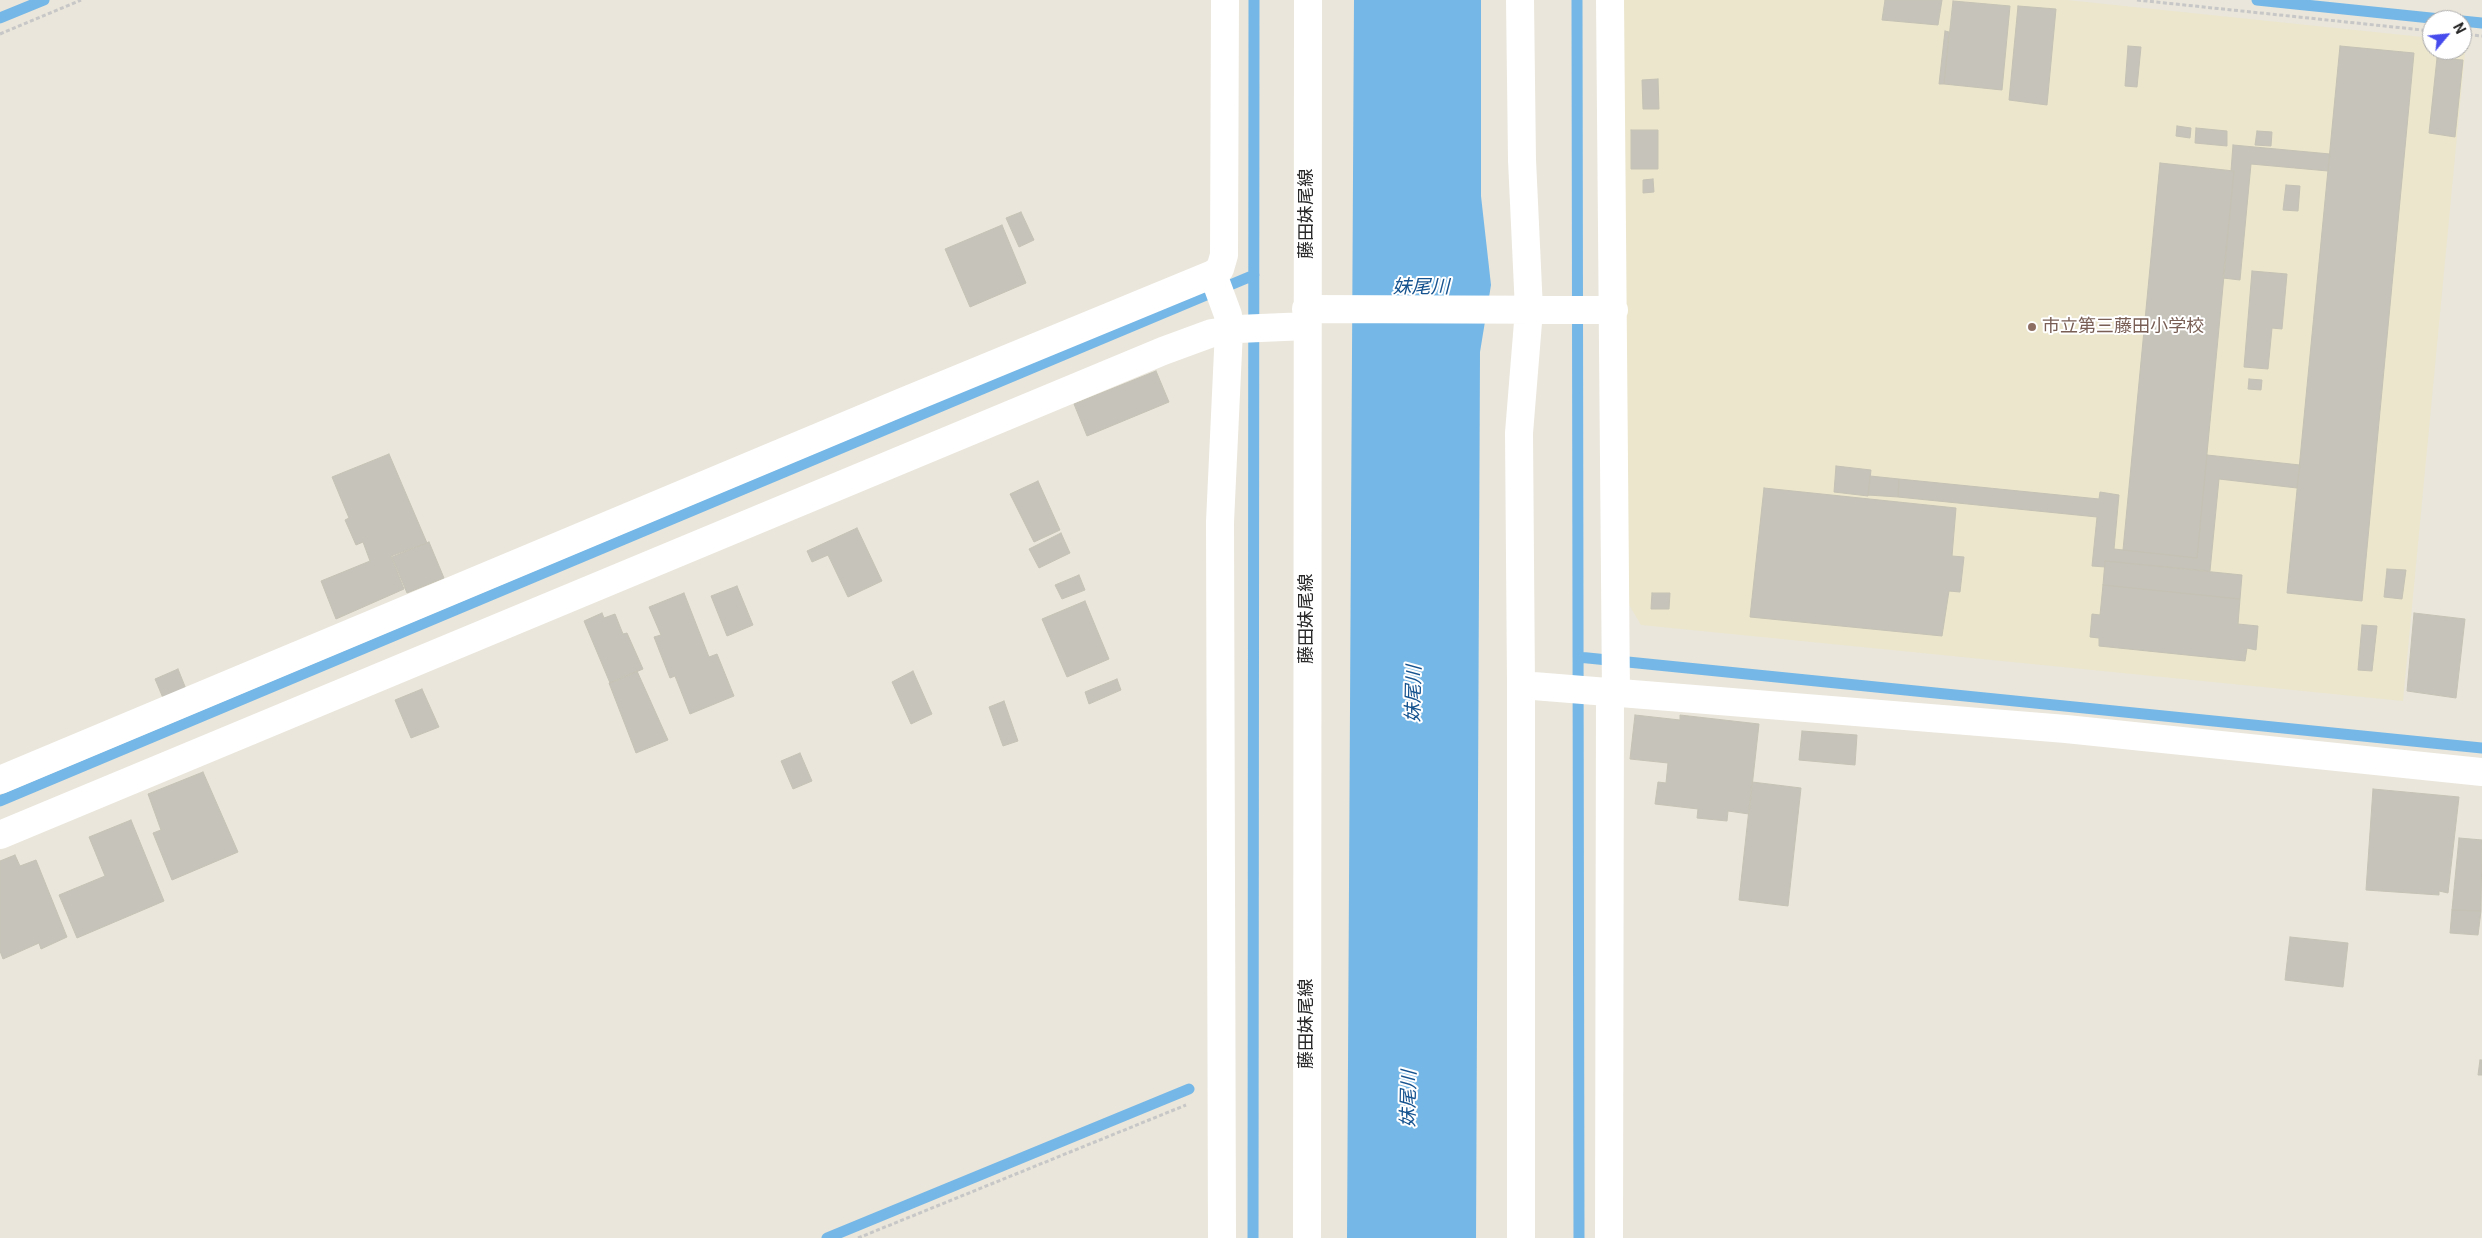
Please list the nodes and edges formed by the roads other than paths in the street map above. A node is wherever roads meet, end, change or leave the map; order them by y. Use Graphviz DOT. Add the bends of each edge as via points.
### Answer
graph roads {
  1 [pos="1225,0"];
  2 [pos="1308,0"];
  3 [pos="1520,0"];
  4 [pos="1610,0"];
  5 [pos="1224,304"];
  6 [pos="1522,310"];
  7 [pos="1602,310"];
  8 [pos="1307,318"];
  9 [pos="1611,680"];
  10 [pos="1521,685"];
  11 [pos="2482,772"];
  12 [pos="0,780"];
  13 [pos="0,835"];
  14 [pos="1222,1238"];
  15 [pos="1307,1238"];
  16 [pos="1521,1238"];
  17 [pos="1609,1238"];
  1 -- 5 [label="street" via="1224,255 1220,269"];
  2 -- 8 [label="street, 藤田妹尾線"];
  3 -- 6 [label="street"];
  4 -- 7 [label="street"];
  5 -- 8 [label="street" via="1270,328"];
  5 -- 12 [label="street" via="900,403"];
  5 -- 13 [label="street" via="1212,333"];
  5 -- 14 [label="street" via="1220,522"];
  6 -- 7 [label="street"];
  6 -- 8 [label="street" via="1335,309"];
  6 -- 10 [label="street" via="1519,432"];
  7 -- 9 [label="street"];
  8 -- 15 [label="street, 藤田妹尾線"];
  9 -- 10 [label="street" via="1562,689"];
  9 -- 11 [label="street"];
  9 -- 17 [label="street"];
  10 -- 16 [label="street"];
}
